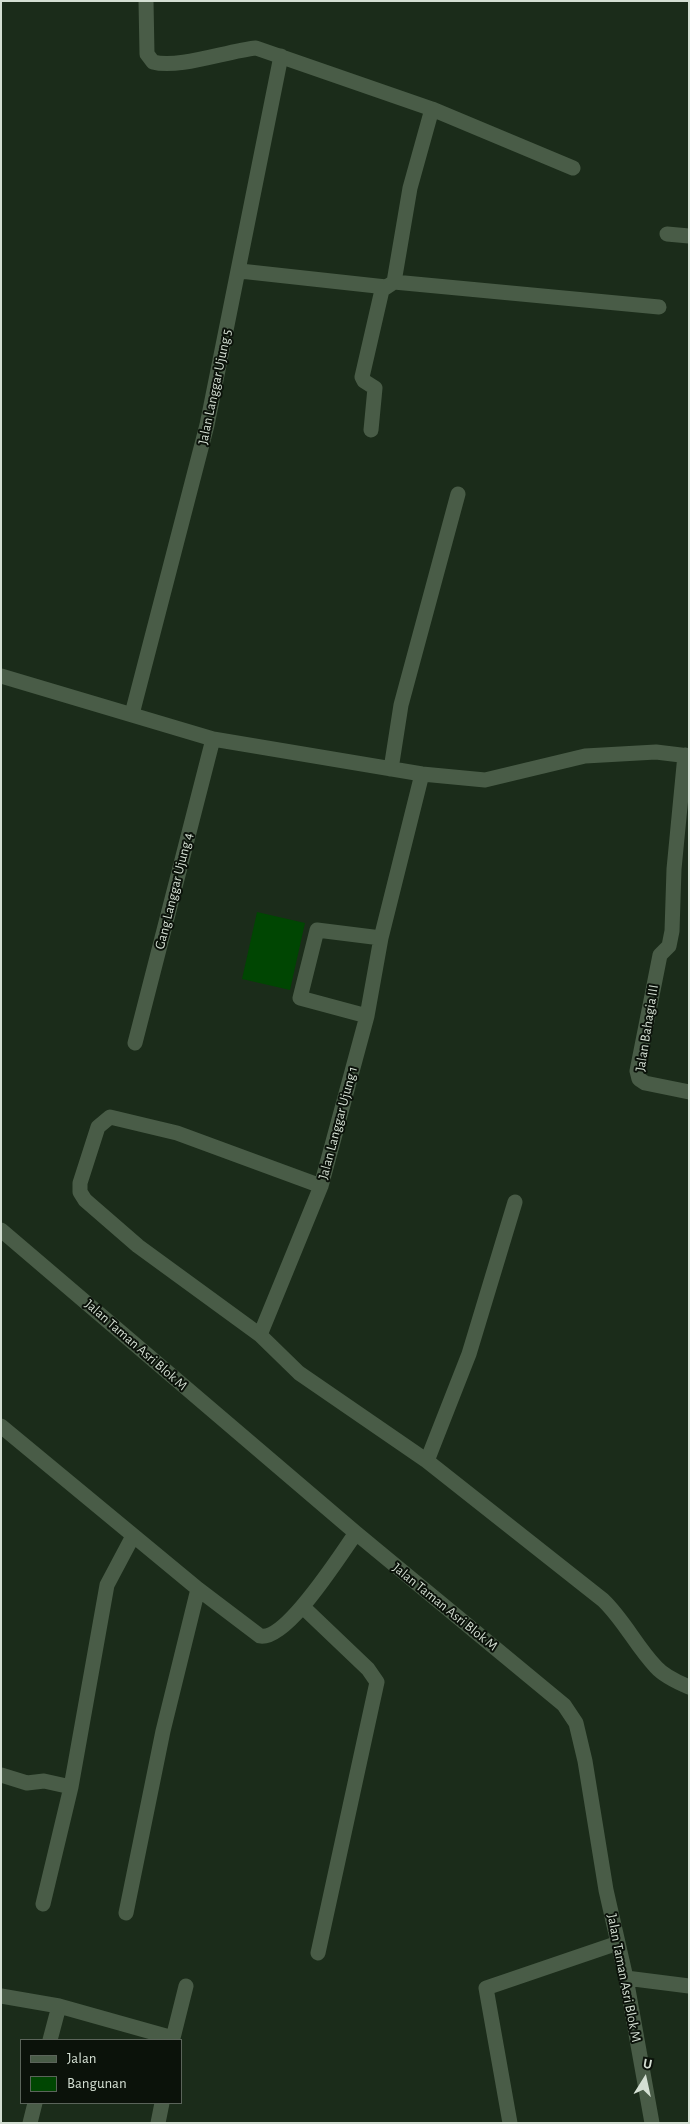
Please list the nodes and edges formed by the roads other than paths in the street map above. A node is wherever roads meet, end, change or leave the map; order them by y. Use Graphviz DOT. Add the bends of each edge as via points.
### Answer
graph roads {
  1 [pos="146,1"];
  2 [pos="281,56"];
  3 [pos="432,110"];
  4 [pos="573,168"];
  5 [pos="667,234"];
  6 [pos="689,236"];
  7 [pos="240,271"];
  8 [pos="390,285"];
  9 [pos="659,307"];
  10 [pos="371,430"];
  11 [pos="458,494"];
  12 [pos="1,676"];
  13 [pos="132,714"];
  14 [pos="213,739"];
  15 [pos="687,756"];
  16 [pos="391,769"];
  17 [pos="422,774"];
  18 [pos="381,938"];
  19 [pos="367,1016"];
  20 [pos="135,1044"];
  21 [pos="689,1092"];
  22 [pos="321,1186"];
  23 [pos="515,1202"];
  24 [pos="1,1230"];
  25 [pos="260,1336"];
  26 [pos="1,1426"];
  27 [pos="427,1461"];
  28 [pos="356,1533"];
  29 [pos="133,1536"];
  30 [pos="198,1589"];
  31 [pos="303,1607"];
  32 [pos="689,1687"];
  33 [pos="1,1775"];
  34 [pos="71,1787"];
  35 [pos="43,1904"];
  36 [pos="126,1913"];
  37 [pos="618,1943"];
  38 [pos="318,1953"];
  39 [pos="626,1978"];
  40 [pos="186,1986"];
  41 [pos="689,1986"];
  42 [pos="1,1996"];
  43 [pos="59,2006"];
  44 [pos="50,2039"];
  45 [pos="173,2039"];
  46 [pos="35,2104"];
  47 [pos="162,2104"];
  48 [pos="30,2123"];
  49 [pos="158,2123"];
  50 [pos="510,2123"];
  51 [pos="652,2123"];
  1 -- 2 [label="street" via="147,54 153,62 165,65 256,48"];
  2 -- 3 [label="street"];
  2 -- 7 [label="street, Jalan Langgar Ujung 5"];
  3 -- 4 [label="street"];
  3 -- 8 [label="street" via="410,188"];
  5 -- 6 [label="street"];
  7 -- 8 [label="street"];
  7 -- 13 [label="street, Jalan Langgar Ujung 5" via="207,425"];
  8 -- 9 [label="street"];
  8 -- 10 [label="street" via="382,290 362,377 375,388"];
  11 -- 16 [label="street" via="401,705"];
  12 -- 13 [label="street"];
  13 -- 14 [label="street"];
  14 -- 16 [label="street"];
  14 -- 20 [label="street, Gang Langgar Ujung 4"];
  15 -- 17 [label="street" via="656,752 585,756 485,780"];
  15 -- 21 [label="street, Jalan Bahagia III" via="674,869 672,931 669,946 660,955 637,1071 645,1084"];
  16 -- 17 [label="street"];
  17 -- 18 [label="street, Jalan Langgar Ujung 1"];
  18 -- 19 [label="street, Jalan Langgar Ujung 1"];
  18 -- 19 [label="street" via="317,930 300,998"];
  19 -- 22 [label="street, Jalan Langgar Ujung 1"];
  22 -- 25 [label="street"];
  22 -- 25 [label="street, Jalan Langgar Ujung 1" via="177,1133 110,1117 98,1127 80,1183 80,1192 85,1200 138,1246"];
  23 -- 27 [label="street" via="469,1354"];
  24 -- 28 [label="street, Jalan Taman Asri Blok M"];
  25 -- 27 [label="street" via="299,1372"];
  26 -- 29 [label="street"];
  27 -- 32 [label="street" via="603,1600 656,1668"];
  28 -- 31 [label="street"];
  28 -- 37 [label="street, Jalan Taman Asri Blok M" via="564,1705 576,1723"];
  29 -- 30 [label="street"];
  29 -- 34 [label="street" via="107,1585"];
  30 -- 31 [label="street" via="260,1636 272,1635"];
  30 -- 36 [label="street" via="163,1730"];
  31 -- 38 [label="street" via="368,1669 377,1682"];
  33 -- 34 [label="street" via="27,1783 44,1781"];
  34 -- 35 [label="street"];
  37 -- 39 [label="street, Jalan Taman Asri Blok M"];
  37 -- 50 [label="street" via="486,1988"];
  39 -- 41 [label="street"];
  39 -- 51 [label="street, Jalan Taman Asri Blok M"];
  40 -- 45 [label="street"];
  42 -- 43 [label="street"];
  43 -- 44 [label="street"];
  43 -- 45 [label="street"];
  46 -- 48 [label="street"];
  47 -- 49 [label="street"];
}
